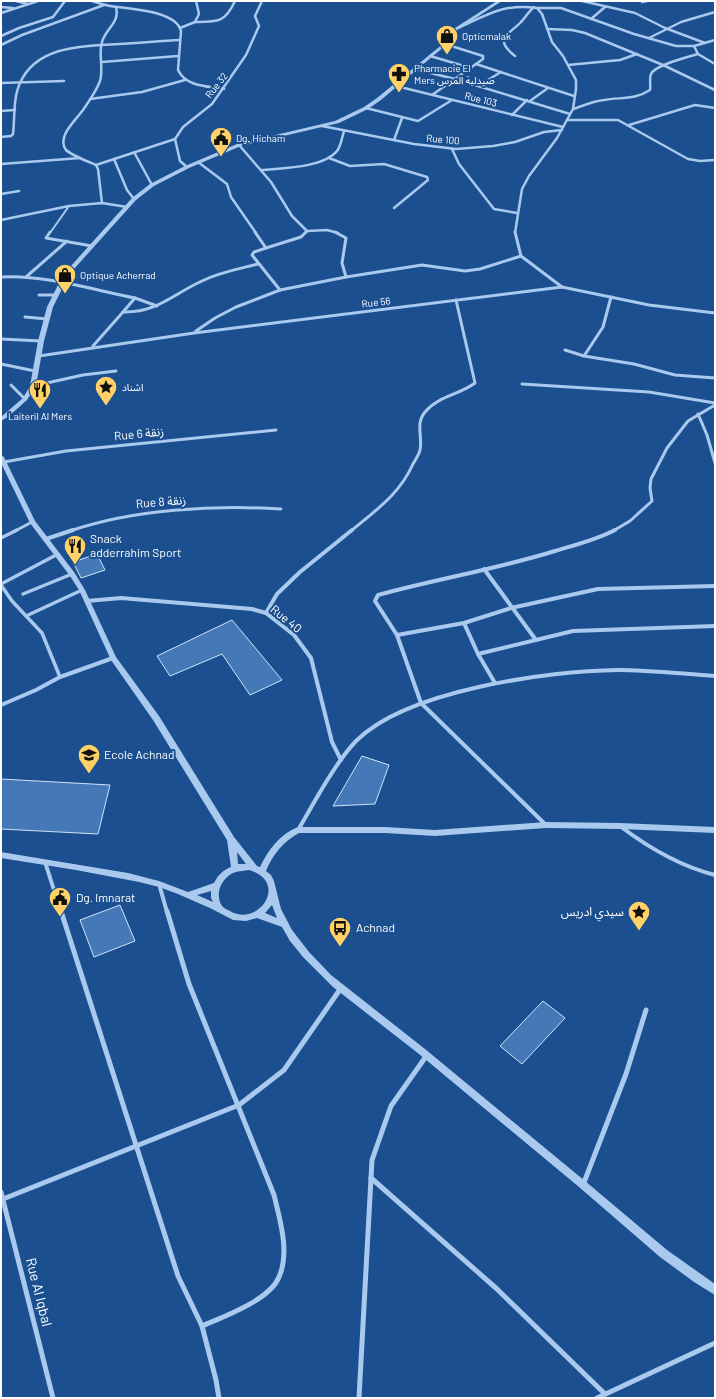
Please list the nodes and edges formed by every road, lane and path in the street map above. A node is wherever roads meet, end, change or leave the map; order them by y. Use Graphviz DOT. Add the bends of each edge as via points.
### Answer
graph roads {
  1 [pos="16,1"];
  2 [pos="38,1"];
  3 [pos="65,1"];
  4 [pos="92,1"];
  5 [pos="196,1"];
  6 [pos="235,1"];
  7 [pos="262,1"];
  8 [pos="500,1"];
  9 [pos="582,1"];
  10 [pos="647,1"];
  11 [pos="642,2"];
  12 [pos="28,4"];
  13 [pos="104,5"];
  14 [pos="1,7"];
  15 [pos="116,7"];
  16 [pos="605,7"];
  17 [pos="536,8"];
  18 [pos="15,9"];
  19 [pos="715,12"];
  20 [pos="1,13"];
  21 [pos="591,19"];
  22 [pos="195,22"];
  23 [pos="180,28"];
  24 [pos="665,28"];
  25 [pos="456,29"];
  26 [pos="547,29"];
  27 [pos="1,33"];
  28 [pos="5,34"];
  29 [pos="1,36"];
  30 [pos="649,38"];
  31 [pos="180,40"];
  32 [pos="715,40"];
  33 [pos="706,43"];
  34 [pos="445,44"];
  35 [pos="1,45"];
  36 [pos="101,45"];
  37 [pos="694,46"];
  38 [pos="636,54"];
  39 [pos="698,54"];
  40 [pos="178,56"];
  41 [pos="430,56"];
  42 [pos="515,56"];
  43 [pos="102,62"];
  44 [pos="476,64"];
  45 [pos="715,64"];
  46 [pos="568,65"];
  47 [pos="663,65"];
  48 [pos="471,68"];
  49 [pos="414,70"];
  50 [pos="501,72"];
  51 [pos="455,79"];
  52 [pos="185,80"];
  53 [pos="64,81"];
  54 [pos="1,83"];
  55 [pos="20,83"];
  56 [pos="396,86"];
  57 [pos="478,86"];
  58 [pos="548,88"];
  59 [pos="224,89"];
  60 [pos="715,90"];
  61 [pos="432,95"];
  62 [pos="574,96"];
  63 [pos="90,99"];
  64 [pos="452,100"];
  65 [pos="529,101"];
  66 [pos="366,108"];
  67 [pos="715,108"];
  68 [pos="573,109"];
  69 [pos="15,110"];
  70 [pos="1,111"];
  71 [pos="570,114"];
  72 [pos="512,115"];
  73 [pos="402,118"];
  74 [pos="567,120"];
  75 [pos="629,125"];
  76 [pos="322,126"];
  77 [pos="562,129"];
  78 [pos="344,130"];
  79 [pos="1,137"];
  80 [pos="175,139"];
  81 [pos="394,140"];
  82 [pos="239,145"];
  83 [pos="452,149"];
  84 [pos="134,152"];
  85 [pos="82,158"];
  86 [pos="329,158"];
  87 [pos="114,159"];
  88 [pos="715,160"];
  89 [pos="198,162"];
  90 [pos="1,164"];
  91 [pos="96,165"];
  92 [pos="187,167"];
  93 [pos="262,170"];
  94 [pos="152,185"];
  95 [pos="19,191"];
  96 [pos="1,194"];
  97 [pos="134,199"];
  98 [pos="102,203"];
  99 [pos="69,206"];
  100 [pos="127,207"];
  101 [pos="394,208"];
  102 [pos="517,213"];
  103 [pos="1,220"];
  104 [pos="307,231"];
  105 [pos="67,241"];
  106 [pos="93,247"];
  107 [pos="266,248"];
  108 [pos="521,256"];
  109 [pos="258,264"];
  110 [pos="1,277"];
  111 [pos="26,277"];
  112 [pos="346,277"];
  113 [pos="62,283"];
  114 [pos="562,287"];
  115 [pos="280,290"];
  116 [pos="39,295"];
  117 [pos="56,295"];
  118 [pos="611,296"];
  119 [pos="135,298"];
  120 [pos="456,300"];
  121 [pos="157,306"];
  122 [pos="123,312"];
  123 [pos="715,314"];
  124 [pos="25,317"];
  125 [pos="47,319"];
  126 [pos="194,333"];
  127 [pos="2,339"];
  128 [pos="41,342"];
  129 [pos="93,347"];
  130 [pos="565,350"];
  131 [pos="39,356"];
  132 [pos="584,356"];
  133 [pos="1,364"];
  134 [pos="35,371"];
  135 [pos="116,371"];
  136 [pos="715,378"];
  137 [pos="522,384"];
  138 [pos="11,385"];
  139 [pos="33,386"];
  140 [pos="25,399"];
  141 [pos="715,404"];
  142 [pos="698,414"];
  143 [pos="1,419"];
  144 [pos="276,430"];
  145 [pos="2,459"];
  146 [pos="715,463"];
  147 [pos="282,508"];
  148 [pos="32,522"];
  149 [pos="1,538"];
  150 [pos="46,539"];
  151 [pos="58,554"];
  152 [pos="484,569"];
  153 [pos="72,574"];
  154 [pos="1,584"];
  155 [pos="715,586"];
  156 [pos="82,590"];
  157 [pos="23,594"];
  158 [pos="87,601"];
  159 [pos="511,608"];
  160 [pos="266,613"];
  161 [pos="26,616"];
  162 [pos="464,624"];
  163 [pos="715,626"];
  164 [pos="397,635"];
  165 [pos="536,640"];
  166 [pos="478,654"];
  167 [pos="113,658"];
  168 [pos="715,676"];
  169 [pos="60,677"];
  170 [pos="495,683"];
  171 [pos="421,703"];
  172 [pos="1,705"];
  173 [pos="341,760"];
  174 [pos="546,825"];
  175 [pos="620,826"];
  176 [pos="298,830"];
  177 [pos="715,830"];
  178 [pos="231,839"];
  179 [pos="1,855"];
  180 [pos="45,862"];
  181 [pos="235,868"];
  182 [pos="254,868"];
  183 [pos="262,871"];
  184 [pos="715,875"];
  185 [pos="159,884"];
  186 [pos="215,886"];
  187 [pos="273,893"];
  188 [pos="188,895"];
  189 [pos="220,910"];
  190 [pos="257,914"];
  191 [pos="284,924"];
  192 [pos="340,988"];
  193 [pos="646,1010"];
  194 [pos="427,1056"];
  195 [pos="239,1105"];
  196 [pos="137,1147"];
  197 [pos="371,1178"];
  198 [pos="583,1185"];
  199 [pos="1,1192"];
  200 [pos="3,1199"];
  201 [pos="715,1290"];
  202 [pos="202,1326"];
  203 [pos="715,1343"];
  204 [pos="605,1394"];
  205 [pos="53,1398"];
  206 [pos="219,1398"];
  207 [pos="359,1398"];
  208 [pos="597,1398"];
  1 -- 12 [label="street"];
  2 -- 12 [label="street"];
  3 -- 28 [label="street" via="53,17"];
  4 -- 13 [label="street"];
  5 -- 22 [label="street" via="199,14"];
  6 -- 22 [label="street" via="228,16 222,20"];
  7 -- 59 [label="street, Rue 32" via="255,16 259,26 256,36"];
  8 -- 25 [label="street"];
  9 -- 16 [label="street"];
  10 -- 11 [label="street"];
  12 -- 18 [label="street"];
  13 -- 15 [label="street"];
  13 -- 35 [label="street"];
  14 -- 18 [label="street"];
  15 -- 23 [label="street" via="164,16"];
  15 -- 36 [label="street" via="117,19"];
  16 -- 21 [label="street"];
  16 -- 24 [label="street" via="635,14"];
  17 -- 21 [label="street" via="558,8"];
  17 -- 25 [label="street" via="503,8"];
  17 -- 26 [label="street" via="542,14"];
  17 -- 42 [label="street" via="525,13 522,21 506,34 507,48"];
  18 -- 20 [label="street"];
  19 -- 24 [label="street" via="702,14"];
  21 -- 30 [label="street"];
  22 -- 23 [label="street"];
  23 -- 31 [label="street"];
  24 -- 30 [label="street"];
  24 -- 33 [label="street"];
  25 -- 34 [label="street"];
  26 -- 38 [label="street" via="581,31"];
  26 -- 46 [label="street" via="552,42"];
  27 -- 28 [label="street"];
  28 -- 29 [label="street"];
  30 -- 37 [label="street" via="676,46"];
  31 -- 36 [label="street"];
  31 -- 40 [label="street"];
  32 -- 33 [label="street"];
  33 -- 37 [label="street"];
  34 -- 41 [label="street"];
  34 -- 44 [label="street" via="483,56"];
  36 -- 43 [label="street"];
  36 -- 55 [label="street" via="57,51 40,60"];
  37 -- 39 [label="street"];
  38 -- 46 [label="street" via="620,60"];
  38 -- 47 [label="street"];
  39 -- 45 [label="street"];
  39 -- 47 [label="street"];
  40 -- 43 [label="street"];
  40 -- 52 [label="street" via="179,75"];
  41 -- 48 [label="street"];
  41 -- 49 [label="street"];
  43 -- 63 [label="street" via="100,81"];
  44 -- 48 [label="street"];
  44 -- 50 [label="street"];
  46 -- 62 [label="street" via="576,80"];
  47 -- 60 [label="street"];
  47 -- 68 [label="street" via="651,73 650,90 639,97 628,100 604,100"];
  48 -- 51 [label="street"];
  49 -- 51 [label="street"];
  49 -- 56 [label="street"];
  50 -- 57 [label="street"];
  50 -- 58 [label="street"];
  51 -- 57 [label="street"];
  51 -- 61 [label="street"];
  52 -- 59 [label="street"];
  52 -- 63 [label="street" via="142,92"];
  53 -- 55 [label="street"];
  54 -- 55 [label="street"];
  55 -- 69 [label="street"];
  56 -- 61 [label="street, Rue 103"];
  56 -- 66 [label="street"];
  57 -- 65 [label="street"];
  58 -- 62 [label="street"];
  58 -- 65 [label="street"];
  59 -- 80 [label="street, Rue 32" via="212,104 183,127"];
  61 -- 64 [label="street, Rue 103"];
  62 -- 68 [label="street"];
  63 -- 85 [label="street" via="65,134 64,141 64,148 67,151"];
  64 -- 72 [label="street, Rue 103"];
  64 -- 73 [label="street" via="421,120"];
  65 -- 71 [label="street"];
  65 -- 72 [label="street"];
  66 -- 73 [label="street"];
  66 -- 76 [label="street"];
  67 -- 75 [label="street" via="695,105"];
  68 -- 71 [label="street"];
  69 -- 70 [label="street"];
  69 -- 79 [label="street" via="13,134"];
  71 -- 74 [label="street"];
  72 -- 77 [label="street, Rue 103"];
  73 -- 81 [label="street"];
  74 -- 75 [label="street" via="616,120"];
  74 -- 77 [label="street"];
  75 -- 88 [label="street" via="688,159"];
  76 -- 78 [label="street, Rue 100"];
  76 -- 82 [label="street"];
  77 -- 83 [label="street, Rue 100" via="515,142"];
  77 -- 102 [label="street" via="522,189"];
  78 -- 81 [label="street, Rue 100"];
  78 -- 86 [label="street" via="336,151"];
  80 -- 84 [label="street"];
  80 -- 92 [label="street" via="180,161"];
  81 -- 83 [label="street, Rue 100"];
  82 -- 89 [label="street"];
  82 -- 93 [label="street"];
  83 -- 102 [label="street" via="458,164 494,208"];
  84 -- 87 [label="street"];
  84 -- 94 [label="street"];
  85 -- 90 [label="street"];
  85 -- 91 [label="street"];
  86 -- 93 [label="street" via="319,162"];
  86 -- 101 [label="street" via="350,166 384,164 428,177 428,180"];
  87 -- 91 [label="street"];
  87 -- 97 [label="street" via="127,190"];
  89 -- 92 [label="street"];
  89 -- 107 [label="street" via="227,184 234,203"];
  91 -- 98 [label="street"];
  92 -- 94 [label="street"];
  93 -- 104 [label="street" via="292,216"];
  94 -- 97 [label="street"];
  95 -- 96 [label="street"];
  97 -- 100 [label="street"];
  98 -- 99 [label="street"];
  98 -- 100 [label="street"];
  99 -- 103 [label="street"];
  99 -- 105 [label="street" via="46,238"];
  100 -- 106 [label="street"];
  102 -- 108 [label="street" via="515,232"];
  104 -- 107 [label="street" via="301,237"];
  104 -- 112 [label="street" via="330,230 341,233 346,238 342,260"];
  105 -- 106 [label="street"];
  105 -- 111 [label="street"];
  106 -- 113 [label="street" via="72,268"];
  107 -- 109 [label="street" via="252,253"];
  108 -- 112 [label="street" via="493,266 465,271 422,265"];
  108 -- 114 [label="street"];
  109 -- 115 [label="street"];
  109 -- 121 [label="street" via="210,277"];
  110 -- 111 [label="street"];
  111 -- 113 [label="street"];
  112 -- 115 [label="street"];
  113 -- 117 [label="street"];
  113 -- 119 [label="street"];
  114 -- 118 [label="street, Rue 56"];
  114 -- 120 [label="street, Rue 56"];
  115 -- 126 [label="street" via="236,307"];
  116 -- 117 [label="street"];
  117 -- 125 [label="street"];
  118 -- 123 [label="street, Rue 56" via="666,308"];
  118 -- 132 [label="street" via="603,327"];
  119 -- 121 [label="street"];
  119 -- 122 [label="street"];
  120 -- 126 [label="street, Rue 56"];
  120 -- 160 [label="street" via="475,383 467,389 439,400 426,411 420,419 420,450 406,480 388,500 300,572 277,594"];
  121 -- 122 [label="street" via="139,312"];
  122 -- 129 [label="street"];
  124 -- 125 [label="street"];
  125 -- 128 [label="street"];
  126 -- 129 [label="street, Rue 56"];
  127 -- 128 [label="street"];
  128 -- 131 [label="street"];
  129 -- 131 [label="street, Rue 56"];
  130 -- 132 [label="street"];
  131 -- 134 [label="street"];
  132 -- 136 [label="street" via="634,364 675,375"];
  133 -- 134 [label="street"];
  134 -- 139 [label="street"];
  135 -- 139 [label="street"];
  137 -- 141 [label="street" via="655,393"];
  138 -- 140 [label="street"];
  139 -- 140 [label="street"];
  140 -- 143 [label="street"];
  141 -- 142 [label="street"];
  142 -- 146 [label="street"];
  142 -- 152 [label="street" via="683,426 664,454 651,479 652,501 630,521 589,541 517,563"];
  144 -- 145 [label="street, Rue 6 زنقة" via="66,450"];
  145 -- 148 [label="street"];
  147 -- 150 [label="street, Rue 8 زنقة" via="246,507 142,513 78,528"];
  148 -- 149 [label="street"];
  148 -- 150 [label="street"];
  150 -- 151 [label="street"];
  151 -- 153 [label="street"];
  151 -- 154 [label="street"];
  152 -- 159 [label="street"];
  152 -- 164 [label="street" via="376,597 375,601"];
  153 -- 156 [label="street"];
  153 -- 157 [label="street"];
  154 -- 161 [label="street"];
  155 -- 159 [label="street" via="598,589"];
  156 -- 158 [label="street"];
  156 -- 161 [label="street"];
  158 -- 160 [label="street, Rue 40" via="121,598 252,609"];
  158 -- 167 [label="street"];
  159 -- 162 [label="street"];
  159 -- 165 [label="street"];
  160 -- 173 [label="street, Rue 40" via="294,635 311,658 332,742"];
  161 -- 169 [label="street" via="42,633"];
  162 -- 164 [label="street"];
  162 -- 166 [label="street"];
  163 -- 165 [label="street" via="573,631"];
  164 -- 171 [label="street"];
  165 -- 166 [label="street"];
  166 -- 170 [label="street"];
  167 -- 169 [label="street"];
  167 -- 178 [label="street" via="156,718"];
  168 -- 170 [label="street" via="619,670 577,672"];
  169 -- 172 [label="street"];
  170 -- 171 [label="street"];
  171 -- 173 [label="street" via="376,725 356,741"];
  171 -- 174 [label="street"];
  173 -- 176 [label="street"];
  174 -- 175 [label="street"];
  174 -- 176 [label="street" via="435,833"];
  175 -- 177 [label="street"];
  175 -- 184 [label="street" via="642,842 683,865"];
  176 -- 183 [label="street" via="285,837 275,847"];
  178 -- 181 [label="street"];
  178 -- 182 [label="street"];
  179 -- 180 [label="street"];
  180 -- 185 [label="street"];
  180 -- 196 [label="street"];
  181 -- 182 [label="street"];
  181 -- 186 [label="street" via="226,872"];
  182 -- 183 [label="street"];
  183 -- 187 [label="street" via="272,884"];
  185 -- 188 [label="street"];
  185 -- 195 [label="street" via="189,984"];
  186 -- 188 [label="street"];
  186 -- 189 [label="street" via="214,894"];
  187 -- 190 [label="street" via="265,909"];
  187 -- 191 [label="street"];
  188 -- 189 [label="street"];
  189 -- 190 [label="street" via="237,918"];
  190 -- 191 [label="street"];
  191 -- 192 [label="street" via="313,963"];
  192 -- 194 [label="street"];
  192 -- 195 [label="street" via="284,1070"];
  193 -- 198 [label="street" via="626,1074"];
  194 -- 197 [label="street" via="391,1106 372,1160"];
  194 -- 198 [label="street"];
  195 -- 196 [label="street"];
  195 -- 202 [label="street" via="274,1195 282,1230 280,1278 269,1291 238,1311"];
  196 -- 200 [label="street"];
  196 -- 202 [label="street" via="178,1276"];
  197 -- 204 [label="street" via="497,1288"];
  197 -- 207 [label="street"];
  198 -- 201 [label="street" via="628,1224 701,1282"];
  199 -- 200 [label="street, Rue Al Iqbal"];
  200 -- 205 [label="street, Rue Al Iqbal"];
  202 -- 206 [label="street"];
  203 -- 204 [label="street"];
  204 -- 208 [label="street"];
}
